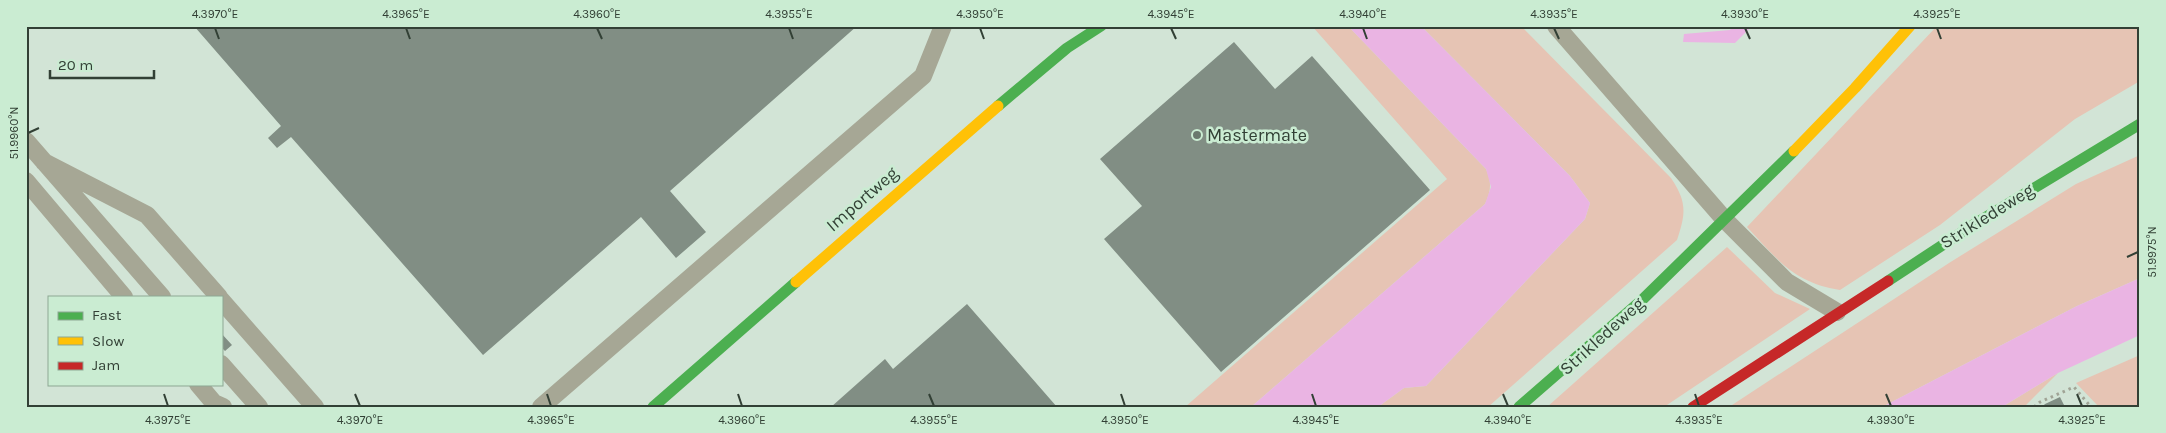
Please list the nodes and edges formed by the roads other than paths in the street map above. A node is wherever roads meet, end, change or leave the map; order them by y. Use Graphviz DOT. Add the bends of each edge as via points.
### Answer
graph roads {
  1 [pos="943,26"];
  2 [pos="1101,26"];
  3 [pos="1556,26"];
  4 [pos="1910,26"];
  5 [pos="2140,124"];
  6 [pos="26,141"];
  7 [pos="44,162"];
  8 [pos="26,182"];
  9 [pos="1725,220"];
  10 [pos="123,296"];
  11 [pos="161,296"];
  12 [pos="218,296"];
  13 [pos="222,300"];
  14 [pos="1837,312"];
  15 [pos="222,365"];
  16 [pos="200,386"];
  17 [pos="222,407"];
  18 [pos="259,407"];
  19 [pos="315,407"];
  20 [pos="541,407"];
  21 [pos="653,407"];
  22 [pos="1519,407"];
  23 [pos="1693,407"];
  1 -- 20 [label="lane" via="923,76"];
  2 -- 21 [label="main road, Importweg" via="1067,48 917,175"];
  3 -- 9 [label="lane"];
  4 -- 9 [label="main road, Strikledeweg" via="1865,79"];
  5 -- 14 [label="main road, Strikledeweg"];
  6 -- 7 [label="lane"];
  7 -- 11 [label="lane"];
  7 -- 12 [label="lane" via="147,215"];
  8 -- 10 [label="lane"];
  9 -- 14 [label="lane" via="1787,282"];
  9 -- 22 [label="main road, Strikledeweg" via="1610,331"];
  13 -- 19 [label="lane"];
  14 -- 23 [label="main road, Strikledeweg"];
  15 -- 18 [label="lane"];
  16 -- 17 [label="lane" via="214,403"];
}
